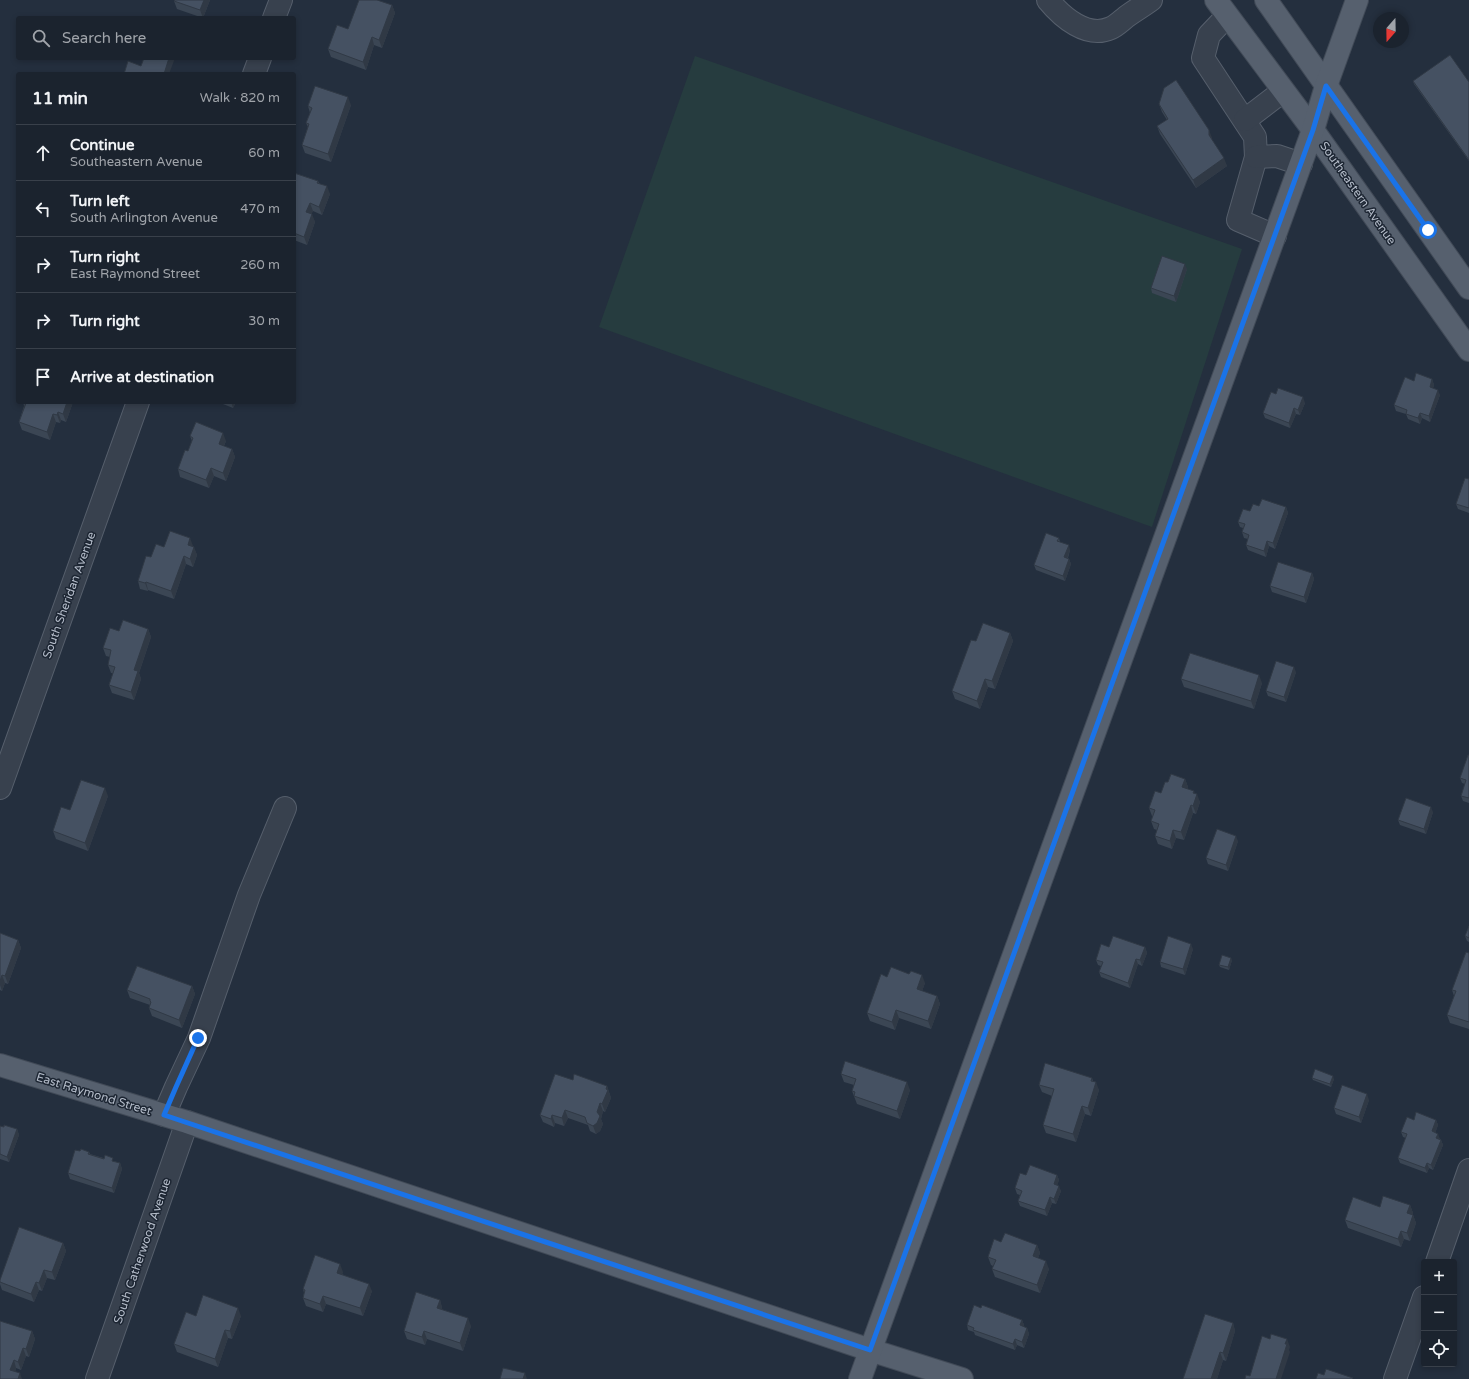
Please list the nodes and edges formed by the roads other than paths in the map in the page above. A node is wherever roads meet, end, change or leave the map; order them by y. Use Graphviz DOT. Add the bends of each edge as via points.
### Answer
graph roads {
  1 [pos="281,0"];
  2 [pos="1048,0"];
  3 [pos="1151,0"];
  4 [pos="1266,0"];
  5 [pos="1357,0"];
  6 [pos="1222,8"];
  7 [pos="275,16"];
  8 [pos="259,60"];
  9 [pos="255,72"];
  10 [pos="1326,86"];
  11 [pos="1283,91"];
  12 [pos="1245,120"];
  13 [pos="1313,130"];
  14 [pos="1256,156"];
  15 [pos="1301,164"];
  16 [pos="1275,236"];
  17 [pos="1469,288"];
  18 [pos="1469,350"];
  19 [pos="137,404"];
  20 [pos="0,788"];
  21 [pos="285,808"];
  22 [pos="0,1065"];
  23 [pos="164,1115"];
  24 [pos="186,1122"];
  25 [pos="1469,1170"];
  26 [pos="1437,1259"];
  27 [pos="1421,1305"];
  28 [pos="870,1350"];
  29 [pos="97,1379"];
  30 [pos="860,1379"];
  31 [pos="962,1379"];
  32 [pos="1395,1379"];
  1 -- 7 [label="street"];
  2 -- 3 [label="street" via="1058,11 1077,24 1097,32 1111,28"];
  4 -- 10 [label="main road"];
  5 -- 10 [label="main road"];
  6 -- 11 [label="main road, Southeastern Avenue"];
  6 -- 12 [label="street" via="1209,35 1202,58"];
  8 -- 9 [label="street"];
  10 -- 13 [label="main road"];
  10 -- 17 [label="main road"];
  11 -- 12 [label="street"];
  11 -- 13 [label="main road, Southeastern Avenue"];
  12 -- 14 [label="street" via="1255,136"];
  13 -- 15 [label="main road"];
  13 -- 18 [label="main road, Southeastern Avenue"];
  14 -- 15 [label="street" via="1277,156"];
  14 -- 16 [label="street" via="1238,220"];
  15 -- 16 [label="main road"];
  16 -- 28 [label="main road"];
  19 -- 20 [label="street, South Sheridan Avenue"];
  21 -- 23 [label="street" via="244,909 198,1038"];
  22 -- 23 [label="main road, East Raymond Street"];
  23 -- 24 [label="main road, East Raymond Street"];
  24 -- 28 [label="main road, East Raymond Street"];
  24 -- 29 [label="street, South Catherwood Avenue"];
  25 -- 26 [label="street"];
  27 -- 32 [label="street"];
  28 -- 30 [label="main road"];
  28 -- 31 [label="main road, East Raymond Street"];
}
